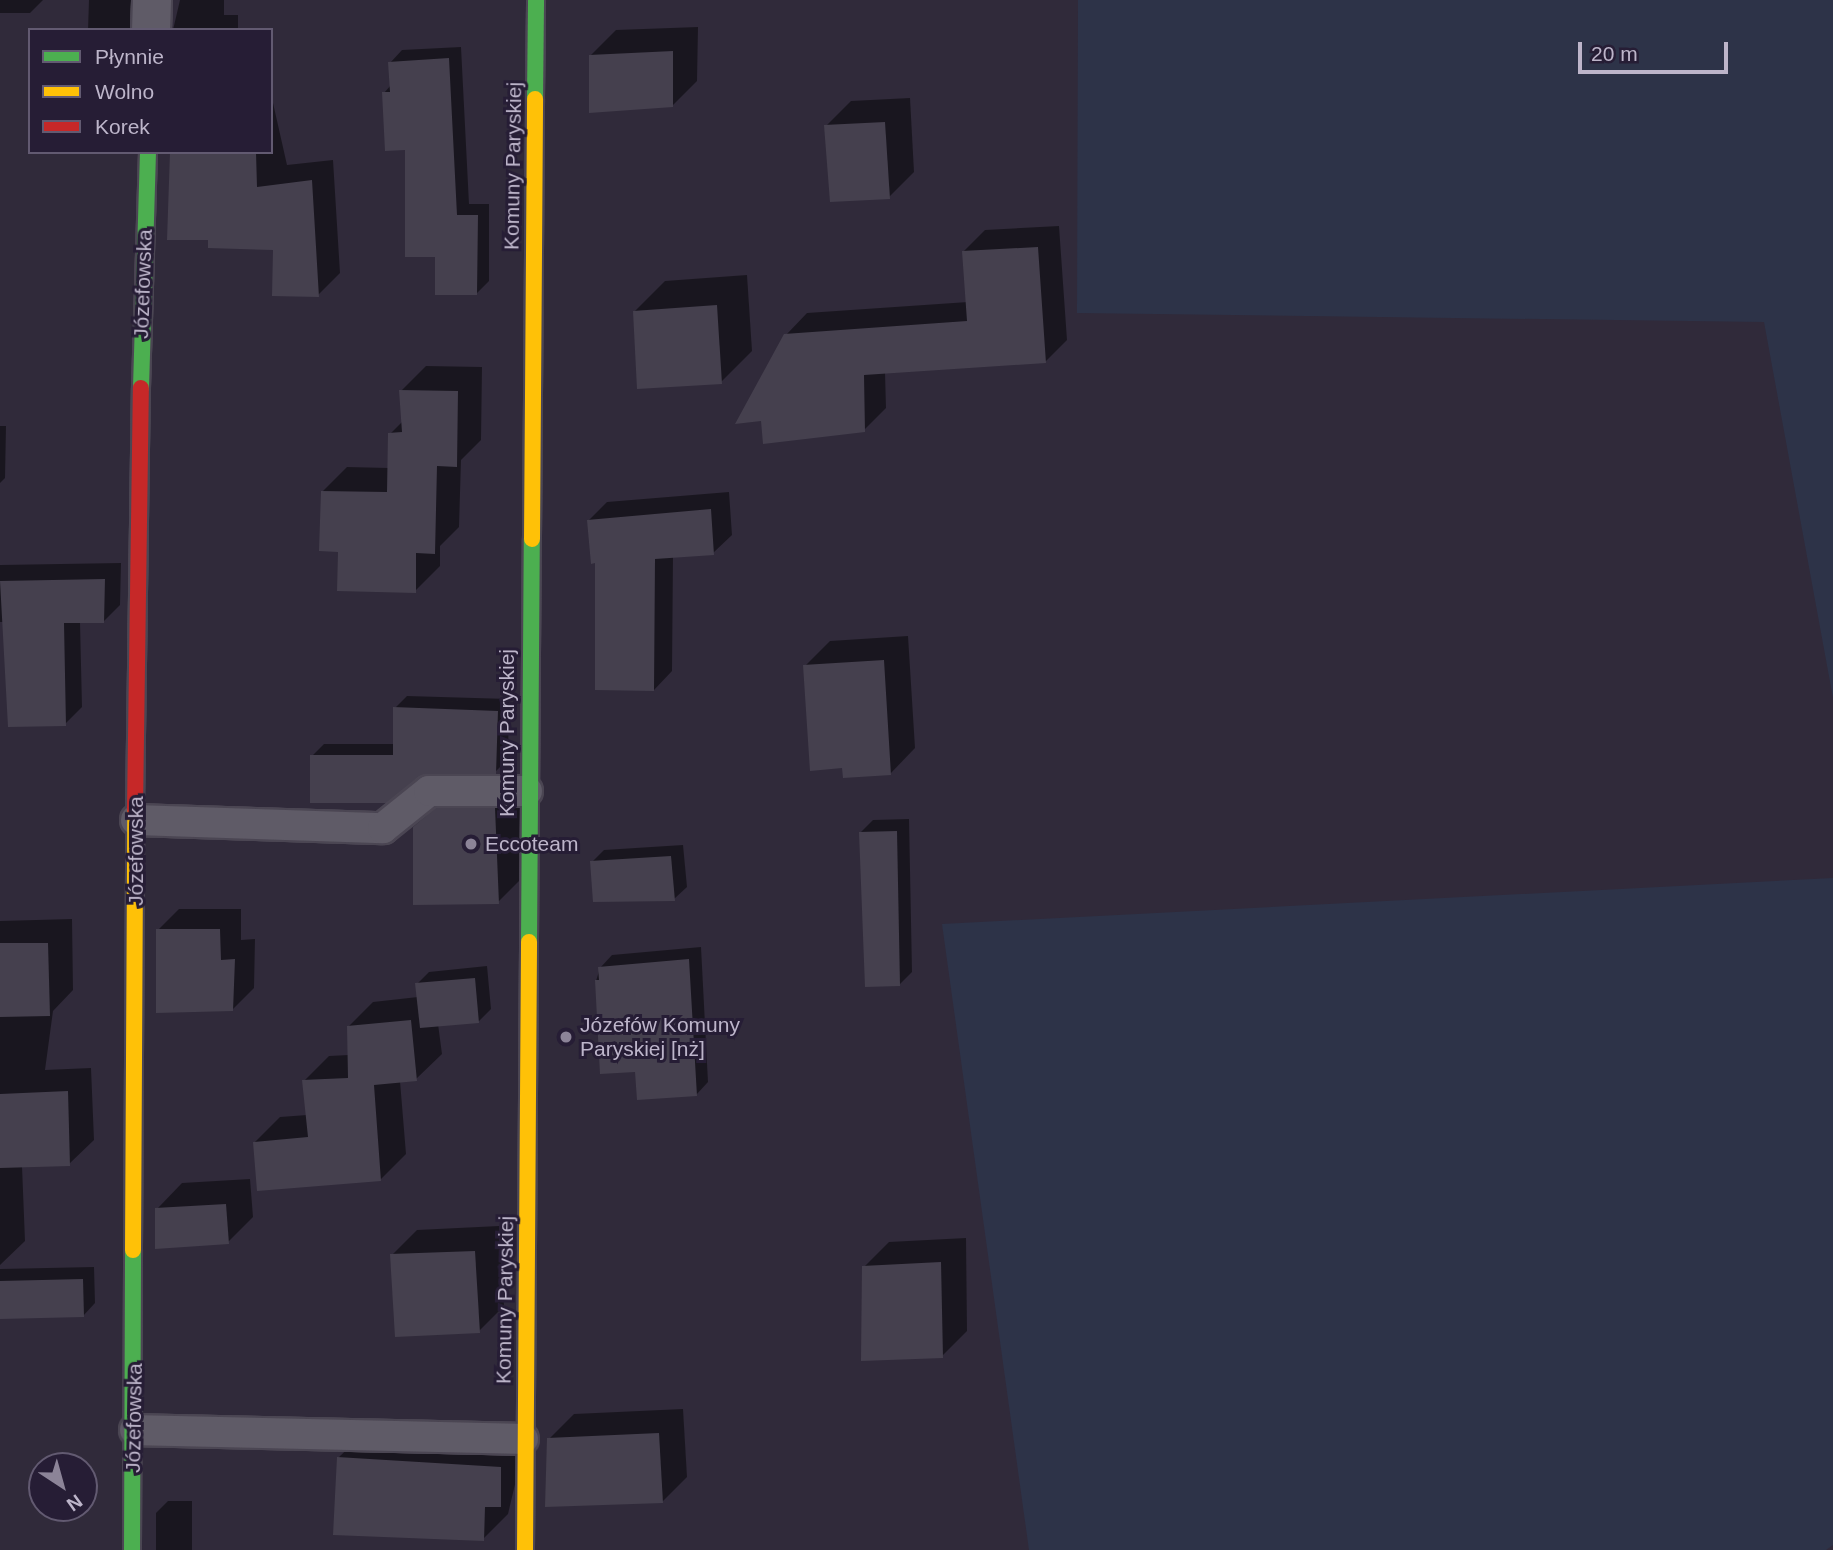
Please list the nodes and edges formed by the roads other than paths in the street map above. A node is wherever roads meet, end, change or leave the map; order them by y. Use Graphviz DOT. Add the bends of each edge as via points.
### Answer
graph roads {
  1 [pos="152,0"];
  2 [pos="536,0"];
  3 [pos="151,28"];
  4 [pos="148,154"];
  5 [pos="527,791"];
  6 [pos="136,820"];
  7 [pos="135,1430"];
  8 [pos="523,1439"];
  9 [pos="132,1550"];
  10 [pos="525,1550"];
  1 -- 3 [label="street"];
  2 -- 5 [label="street, Komuny Paryskiej"];
  4 -- 6 [label="street, Józefowska" via="136,534"];
  5 -- 6 [label="lane" via="429,791 383,828"];
  5 -- 8 [label="street, Komuny Paryskiej"];
  6 -- 7 [label="street, Józefowska"];
  7 -- 8 [label="lane"];
  7 -- 9 [label="street, Józefowska"];
  8 -- 10 [label="street, Komuny Paryskiej"];
}
